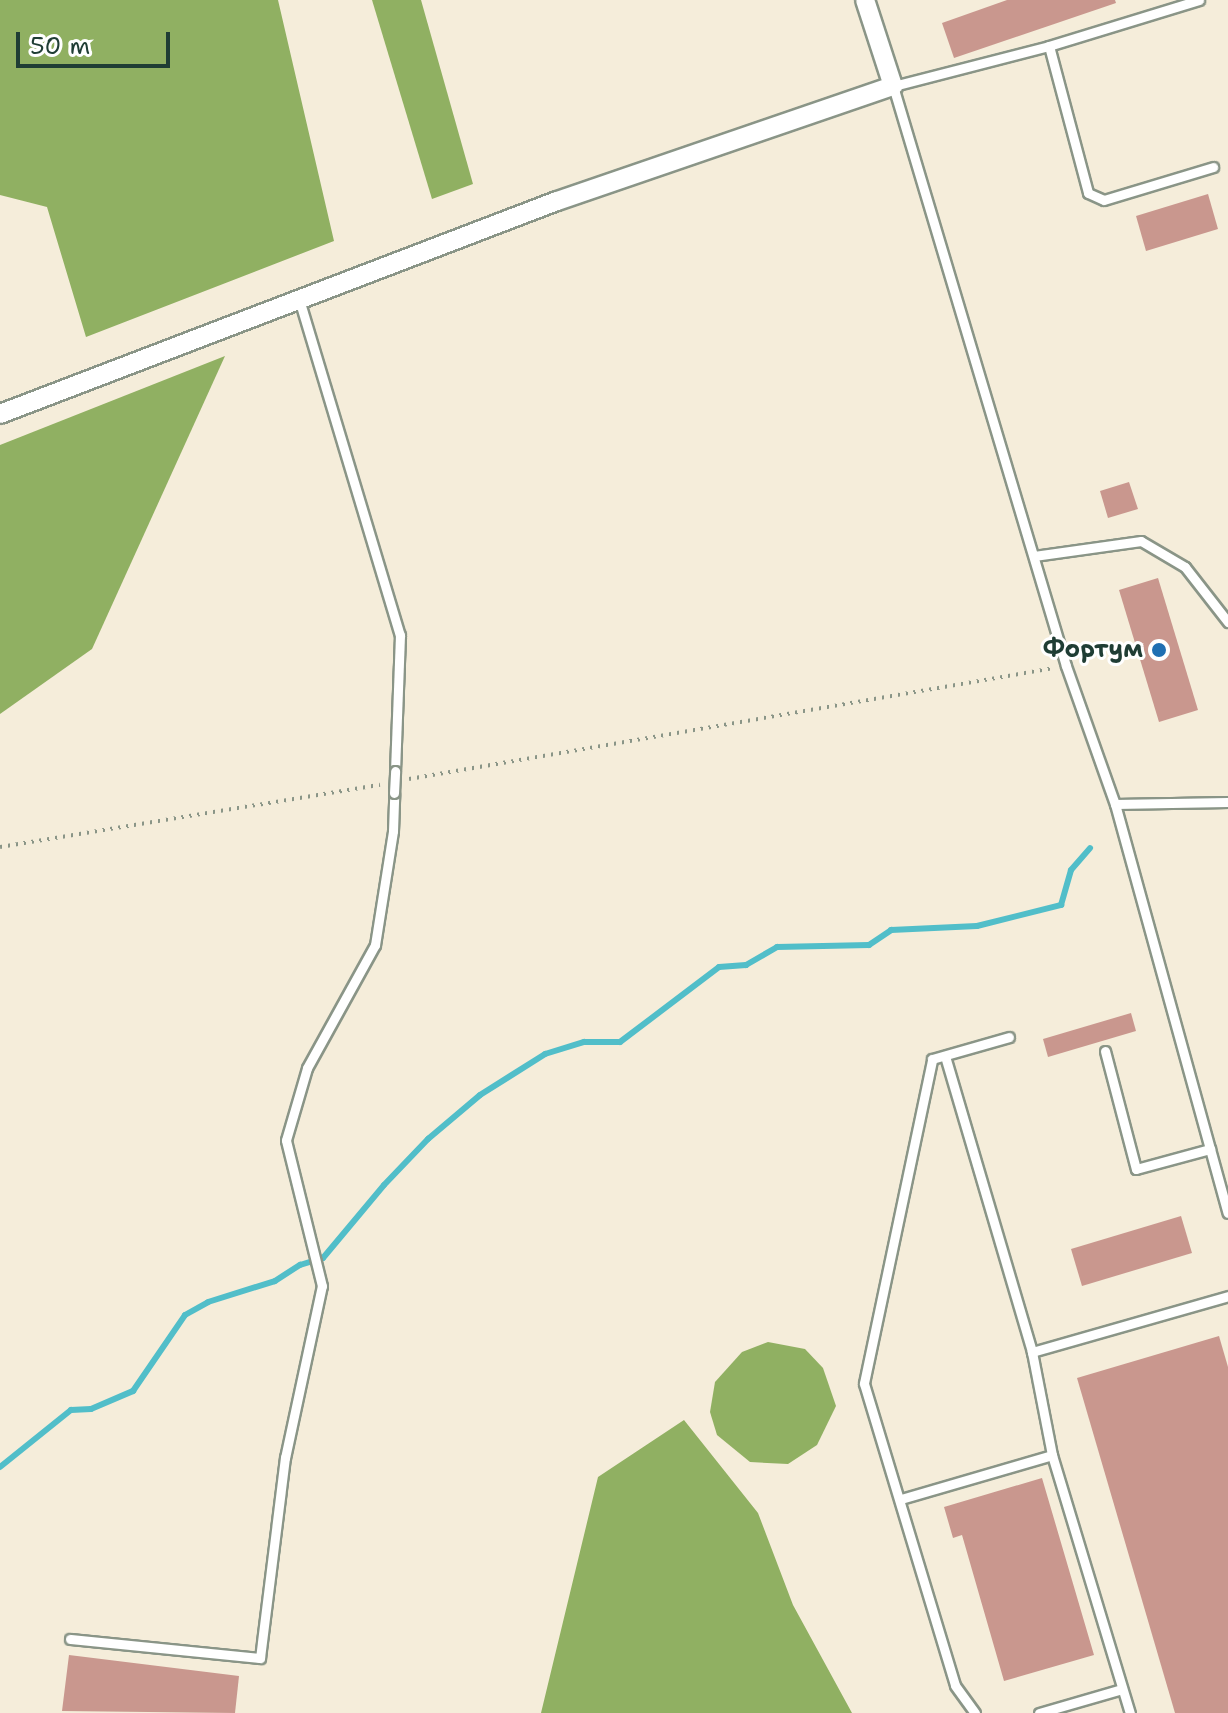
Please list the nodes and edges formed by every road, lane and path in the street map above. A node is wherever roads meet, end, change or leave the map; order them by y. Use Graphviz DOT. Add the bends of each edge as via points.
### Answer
graph roads {
  1 [pos="865,0"];
  2 [pos="1199,0"];
  3 [pos="1049,46"];
  4 [pos="893,86"];
  5 [pos="1213,167"];
  6 [pos="299,299"];
  7 [pos="0,414"];
  8 [pos="1034,556"];
  9 [pos="1228,622"];
  10 [pos="1066,666"];
  11 [pos="407,780"];
  12 [pos="393,788"];
  13 [pos="1228,802"];
  14 [pos="1115,804"];
  15 [pos="0,847"];
  16 [pos="1009,1037"];
  17 [pos="1105,1051"];
  18 [pos="945,1056"];
  19 [pos="1210,1149"];
  20 [pos="1228,1213"];
  21 [pos="1228,1296"];
  22 [pos="1032,1352"];
  23 [pos="1052,1455"];
  24 [pos="901,1499"];
  25 [pos="70,1639"];
  26 [pos="1122,1689"];
  27 [pos="975,1713"];
  28 [pos="1039,1713"];
  29 [pos="1130,1713"];
  1 -- 4 [label="street"];
  2 -- 3 [label="lane"];
  3 -- 4 [label="lane"];
  3 -- 5 [label="lane" via="1088,193 1104,200"];
  4 -- 6 [label="street" via="557,201"];
  4 -- 8 [label="lane"];
  6 -- 7 [label="street"];
  6 -- 12 [label="lane, bridge" via="400,635"];
  8 -- 9 [label="lane" via="1141,541 1185,567"];
  8 -- 10 [label="lane"];
  10 -- 11 [label="path"];
  10 -- 14 [label="lane"];
  12 -- 15 [label="path"];
  12 -- 25 [label="lane" via="393,831 375,945 307,1068 286,1140 322,1286 285,1458 260,1658"];
  13 -- 14 [label="lane"];
  14 -- 19 [label="lane"];
  16 -- 18 [label="lane"];
  17 -- 19 [label="lane" via="1136,1169"];
  18 -- 22 [label="lane"];
  18 -- 24 [label="lane" via="932,1059 864,1383"];
  19 -- 20 [label="lane"];
  21 -- 22 [label="lane"];
  22 -- 23 [label="lane"];
  23 -- 24 [label="lane"];
  23 -- 26 [label="lane"];
  24 -- 27 [label="lane" via="955,1685"];
  26 -- 28 [label="lane"];
  26 -- 29 [label="lane"];
}
